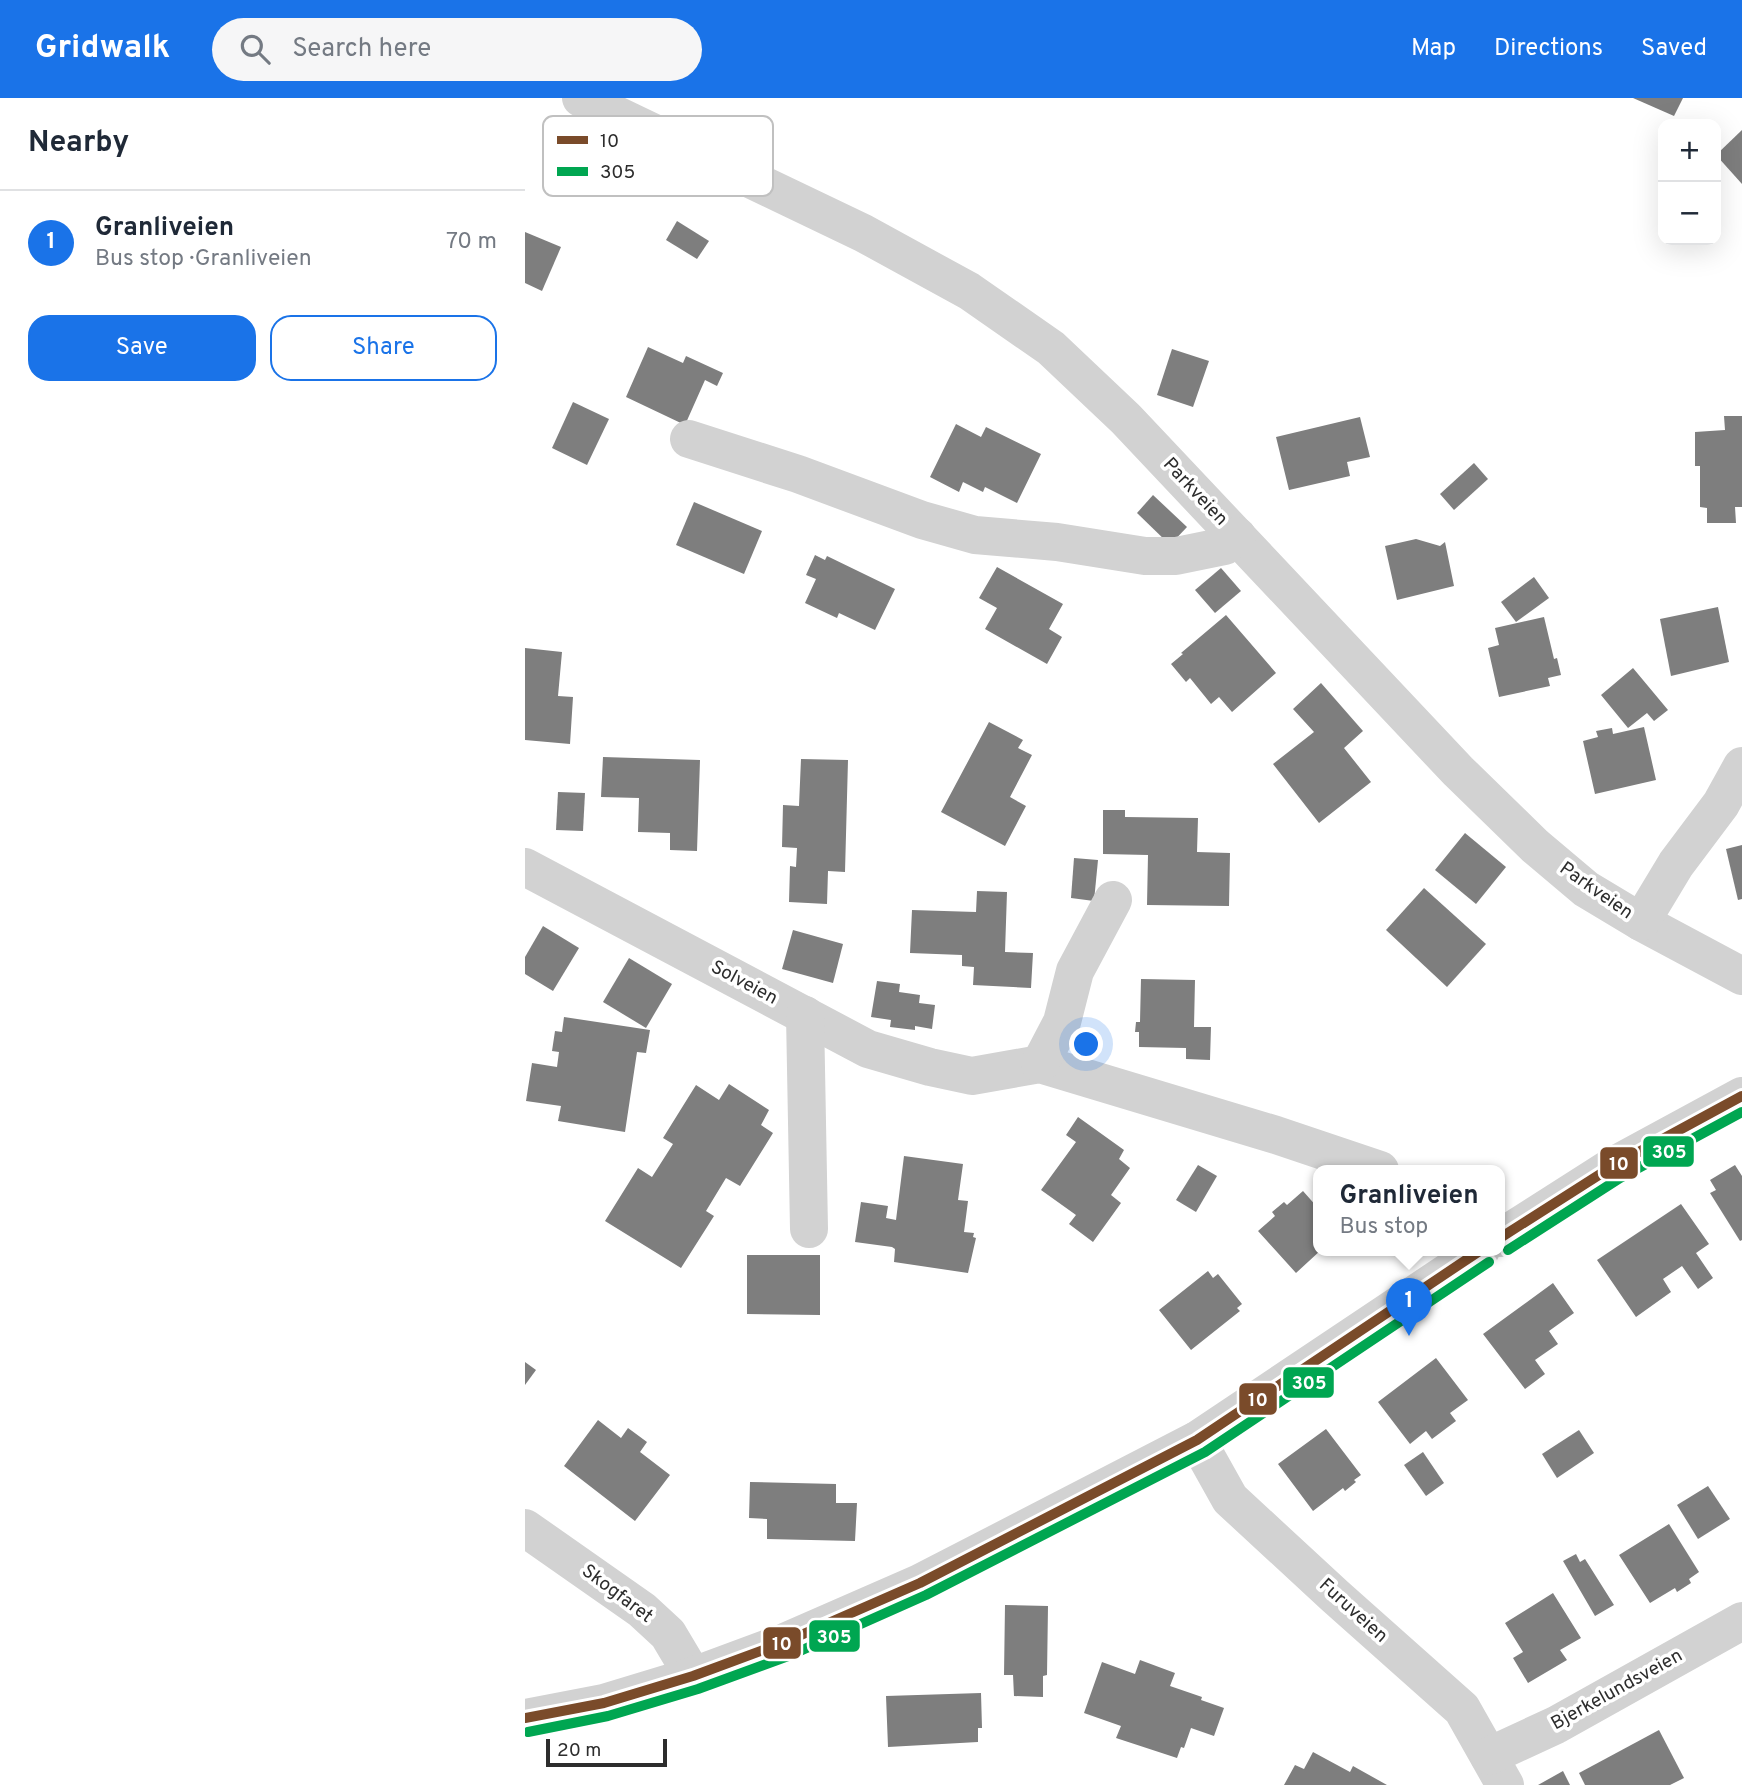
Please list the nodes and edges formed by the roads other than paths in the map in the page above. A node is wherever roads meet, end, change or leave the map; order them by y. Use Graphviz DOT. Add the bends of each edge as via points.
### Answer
graph roads {
  1 [pos="581,98"];
  2 [pos="619,116"];
  3 [pos="773,190"];
  4 [pos="689,439"];
  5 [pos="1237,536"];
  6 [pos="1742,766"];
  7 [pos="525,867"];
  8 [pos="1113,900"];
  9 [pos="1641,922"];
  10 [pos="1742,976"];
  11 [pos="805,1015"];
  12 [pos="1040,1064"];
  13 [pos="1742,1097"];
  14 [pos="1365,1165"];
  15 [pos="809,1229"];
  16 [pos="1505,1232"];
  17 [pos="1468,1256"];
  18 [pos="1197,1440"];
  19 [pos="525,1528"];
  20 [pos="1742,1621"];
  21 [pos="693,1676"];
  22 [pos="525,1717"];
  23 [pos="1497,1770"];
  1 -- 2 [label="street, Parkveien"];
  3 -- 5 [label="street, Parkveien" via="969,291 1051,348"];
  4 -- 5 [label="street" via="975,535 1145,556 1209,551"];
  5 -- 9 [label="street, Parkveien" via="1458,771 1535,846 1586,889"];
  6 -- 9 [label="street"];
  7 -- 11 [label="street, Solveien"];
  8 -- 12 [label="street" via="1075,971 1062,1022"];
  9 -- 10 [label="street, Parkveien"];
  11 -- 12 [label="street, Solveien" via="868,1049 972,1076"];
  11 -- 15 [label="street"];
  12 -- 14 [label="street"];
  13 -- 16 [label="street" via="1613,1166"];
  17 -- 18 [label="street"];
  18 -- 21 [label="street" via="920,1583"];
  18 -- 23 [label="street, Furuveien" via="1230,1499 1462,1709"];
  19 -- 21 [label="street, Skogfaret" via="642,1610 668,1634"];
  20 -- 23 [label="street, Bjerkelundsveien" via="1556,1724"];
  21 -- 22 [label="street" via="604,1703"];
}
